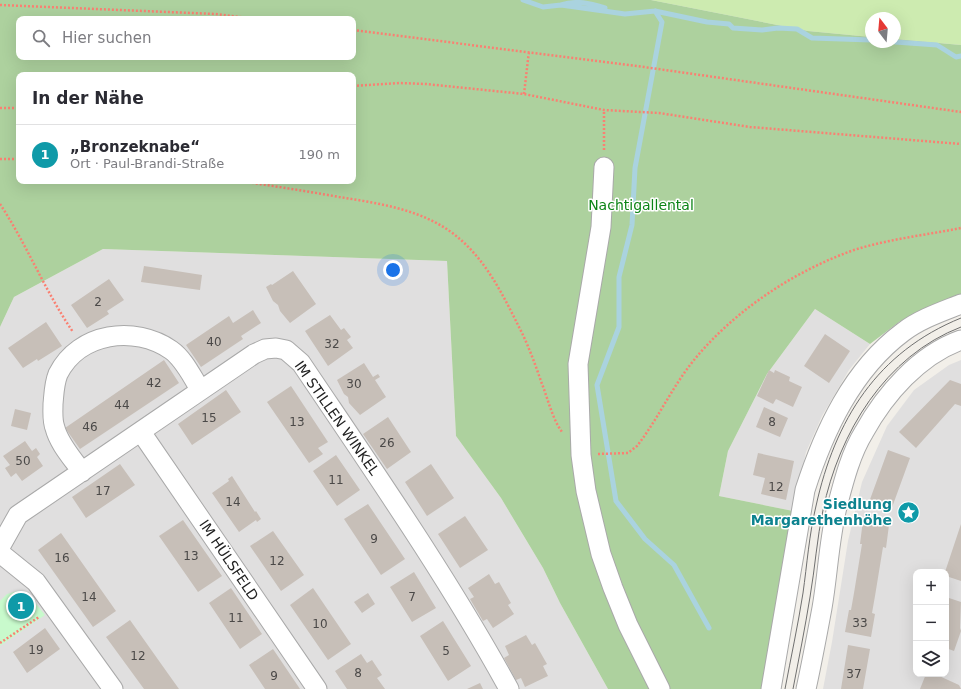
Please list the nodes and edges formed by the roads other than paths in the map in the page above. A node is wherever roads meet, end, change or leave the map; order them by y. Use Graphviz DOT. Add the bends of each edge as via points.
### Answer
graph roads {
  1 [pos="604,167"];
  2 [pos="961,304"];
  3 [pos="961,340"];
  4 [pos="200,390"];
  5 [pos="141,432"];
  6 [pos="82,472"];
  7 [pos="0,547"];
  8 [pos="0,553"];
  9 [pos="113,689"];
  10 [pos="317,689"];
  11 [pos="508,689"];
  12 [pos="660,689"];
  13 [pos="771,689"];
  14 [pos="806,689"];
  1 -- 12 [label="street" via="601,227 578,364 581,455 586,491 603,561 628,625"];
  2 -- 13 [label="street" via="904,331 880,352 849,390 832,422 805,490"];
  3 -- 14 [label="street" via="927,358 903,378 863,433 837,505 822,609"];
  4 -- 5 [label="street, IM STILLEN WINKEL"];
  4 -- 6 [label="street" via="174,352 149,340 121,335 95,340 84,347 73,355 59,374 54,394 53,418 57,435"];
  4 -- 11 [label="street, IM STILLEN WINKEL" via="265,349 286,350 294,356 431,558 484,643"];
  5 -- 6 [label="street, IM STILLEN WINKEL"];
  5 -- 10 [label="street, IM HÜLSFELD"];
  6 -- 7 [label="street, IM STILLEN WINKEL" via="18,515"];
  8 -- 9 [label="street" via="36,582"];
}
